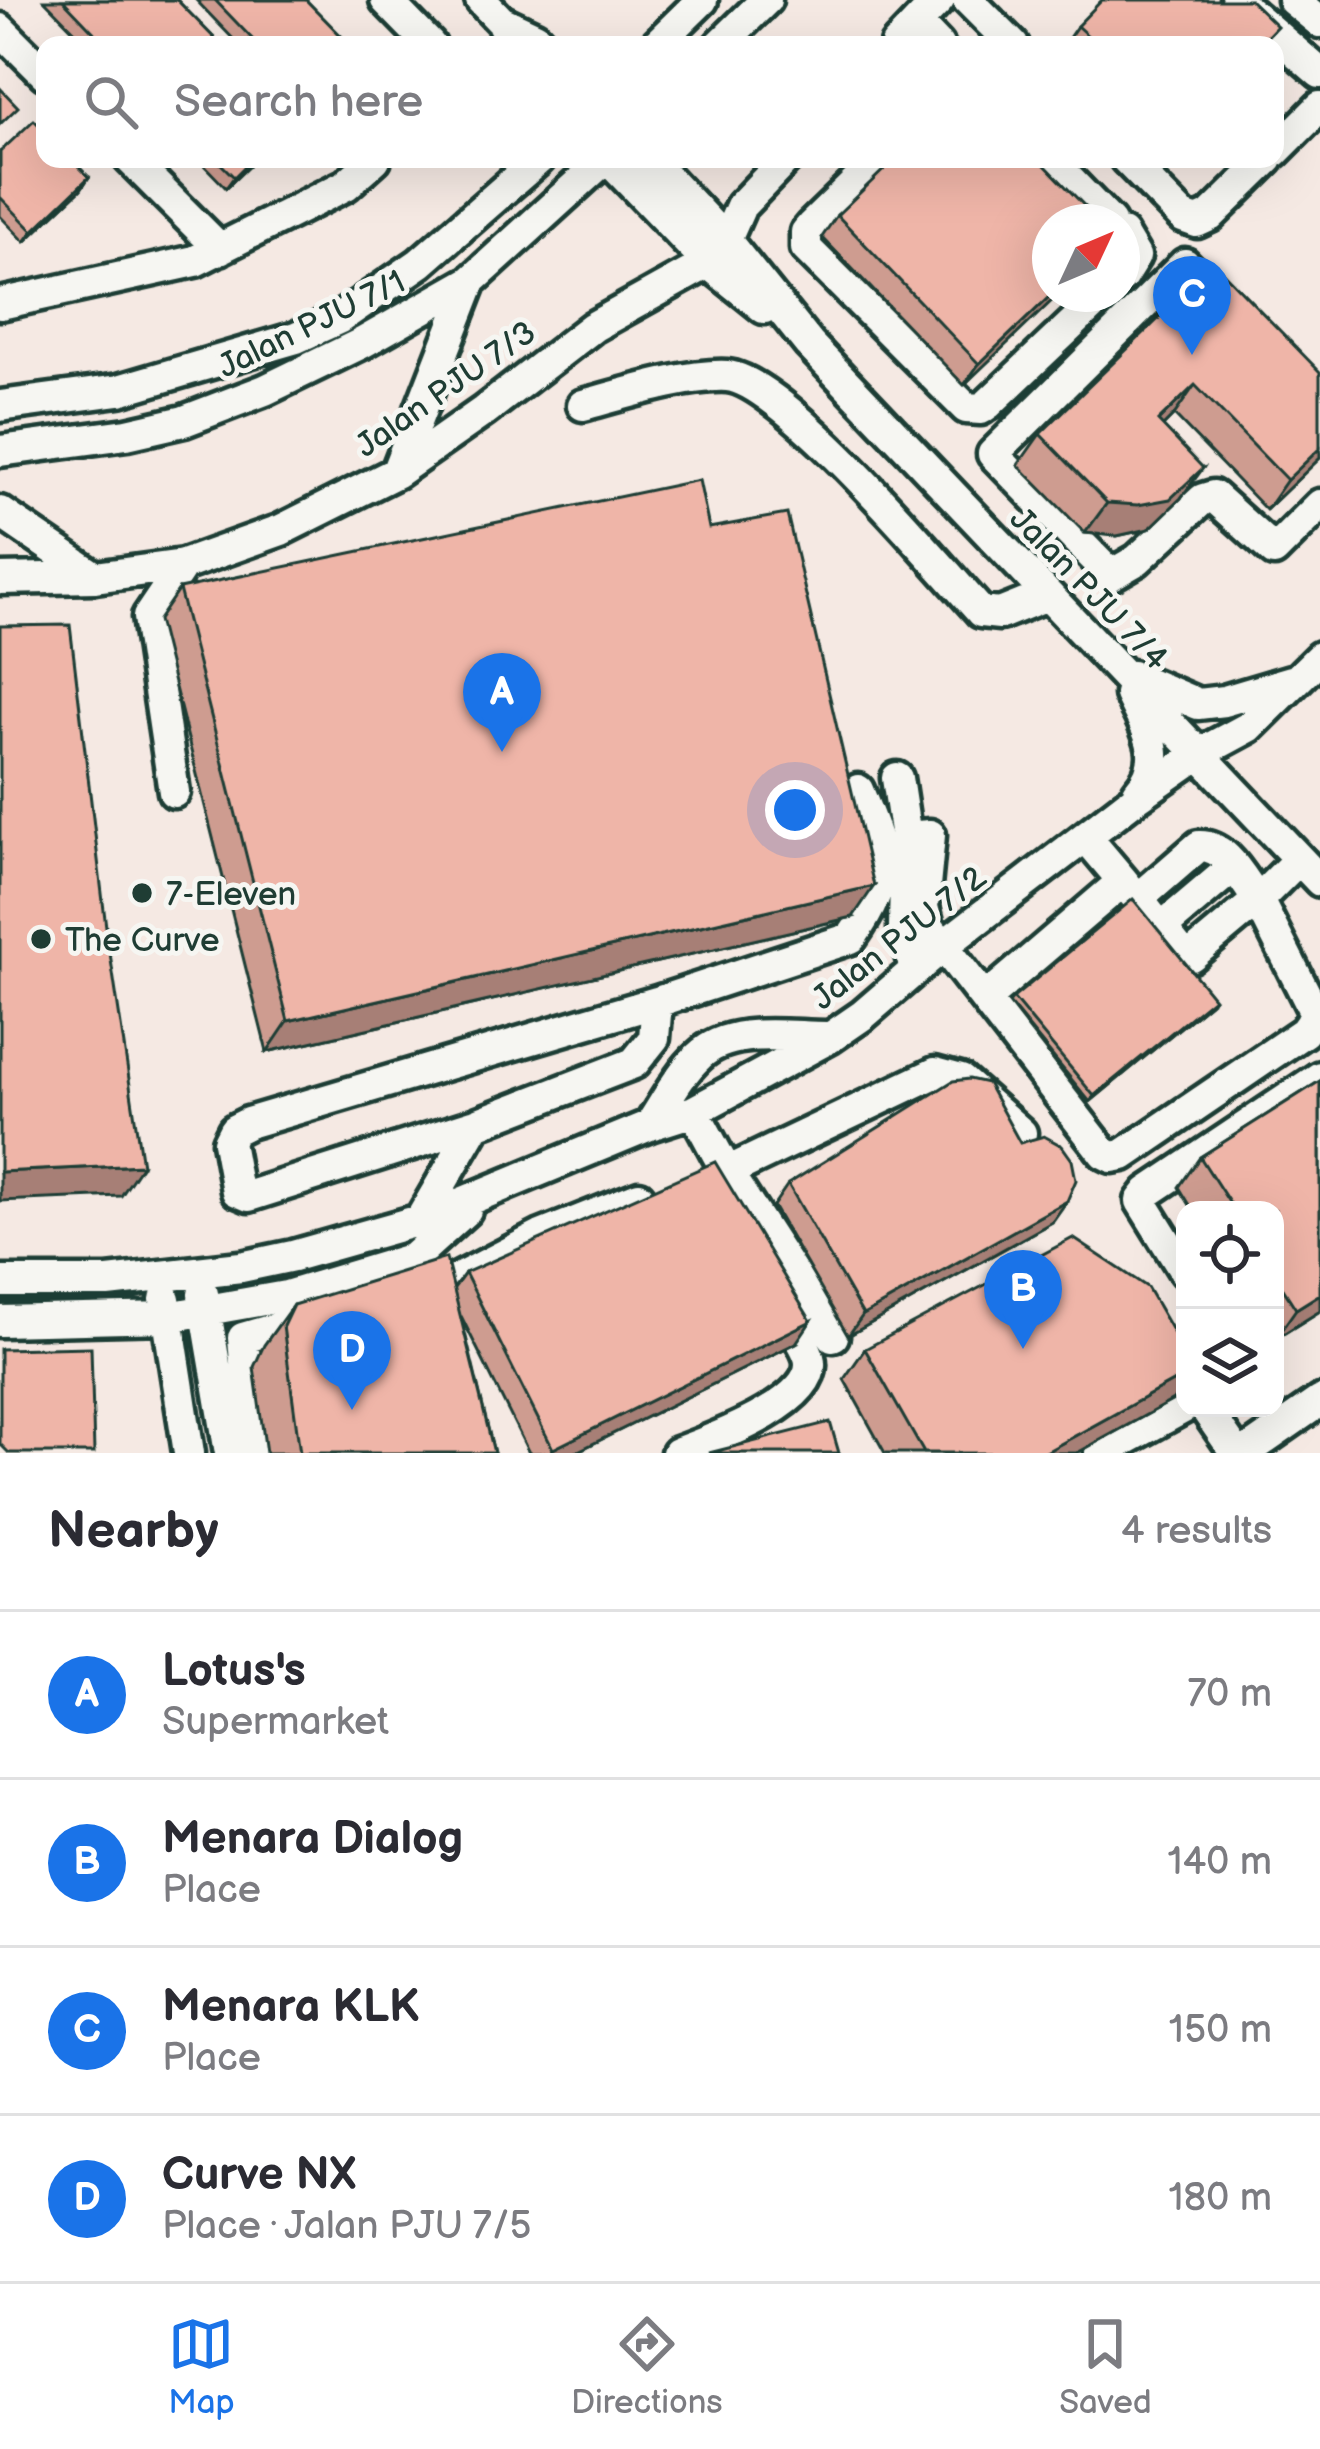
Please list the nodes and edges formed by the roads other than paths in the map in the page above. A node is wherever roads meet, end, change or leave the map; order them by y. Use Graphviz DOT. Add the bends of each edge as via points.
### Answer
graph roads {
  1 [pos="386,0"];
  2 [pos="702,0"];
  3 [pos="766,0"];
  4 [pos="939,0"];
  5 [pos="968,0"];
  6 [pos="1236,0"];
  7 [pos="1293,0"];
  8 [pos="498,22"];
  9 [pos="1320,22"];
  10 [pos="0,29"];
  11 [pos="421,36"];
  12 [pos="533,36"];
  13 [pos="662,36"];
  14 [pos="729,36"];
  15 [pos="918,36"];
  16 [pos="1004,36"];
  17 [pos="1277,36"];
  18 [pos="1284,42"];
  19 [pos="36,65"];
  20 [pos="1320,73"];
  21 [pos="1320,107"];
  22 [pos="1284,143"];
  23 [pos="139,168"];
  24 [pos="364,168"];
  25 [pos="596,168"];
  26 [pos="617,168"];
  27 [pos="656,168"];
  28 [pos="777,168"];
  29 [pos="871,168"];
  30 [pos="1058,168"];
  31 [pos="1135,168"];
  32 [pos="1259,168"];
  33 [pos="517,171"];
  34 [pos="1093,204"];
  35 [pos="220,249"];
  36 [pos="717,252"];
  37 [pos="471,281"];
  38 [pos="0,304"];
  39 [pos="1085,312"];
  40 [pos="1245,326"];
  41 [pos="583,405"];
  42 [pos="0,406"];
  43 [pos="0,451"];
  44 [pos="397,472"];
  45 [pos="1320,505"];
  46 [pos="0,512"];
  47 [pos="183,565"];
  48 [pos="95,578"];
  49 [pos="0,579"];
  50 [pos="1047,595"];
  51 [pos="1320,657"];
  52 [pos="1120,672"];
  53 [pos="1298,680"];
  54 [pos="1199,754"];
  55 [pos="897,778"];
  56 [pos="858,790"];
  57 [pos="174,792"];
  58 [pos="1129,803"];
  59 [pos="918,836"];
  60 [pos="1086,837"];
  61 [pos="1233,867"];
  62 [pos="1310,870"];
  63 [pos="1131,890"];
  64 [pos="1258,900"];
  65 [pos="1161,928"];
  66 [pos="943,946"];
  67 [pos="915,970"];
  68 [pos="985,999"];
  69 [pos="657,1002"];
  70 [pos="831,1036"];
  71 [pos="1320,1076"];
  72 [pos="694,1111"];
  73 [pos="476,1124"];
  74 [pos="650,1125"];
  75 [pos="1022,1133"];
  76 [pos="725,1168"];
  77 [pos="662,1187"];
  78 [pos="486,1192"];
  79 [pos="420,1220"];
  80 [pos="1176,1258"];
  81 [pos="199,1270"];
  82 [pos="417,1272"];
  83 [pos="161,1276"];
  84 [pos="0,1282"];
  85 [pos="206,1312"];
  86 [pos="168,1317"];
  87 [pos="0,1321"];
  88 [pos="833,1336"];
  89 [pos="1320,1401"];
  90 [pos="1176,1412"];
  91 [pos="1284,1414"];
  92 [pos="1212,1417"];
  93 [pos="1279,1417"];
  94 [pos="241,1444"];
  95 [pos="189,1453"];
  96 [pos="677,1453"];
  97 [pos="1100,1453"];
  98 [pos="1240,1453"];
  1 -- 11 [label="street"];
  2 -- 13 [label="street"];
  3 -- 14 [label="street"];
  4 -- 15 [label="street"];
  5 -- 16 [label="street"];
  6 -- 17 [label="street"];
  7 -- 9 [label="street"];
  8 -- 12 [label="street"];
  10 -- 19 [label="street"];
  18 -- 20 [label="street"];
  21 -- 22 [label="street"];
  23 -- 35 [label="street"];
  24 -- 35 [label="street"];
  25 -- 37 [label="street, Jalan PJU 7/1"];
  26 -- 36 [label="street, Jalan PJU 7/4"];
  27 -- 36 [label="street, Jalan PJU 7/4"];
  28 -- 36 [label="street" via="740,206"];
  29 -- 39 [label="street" via="811,226 806,248 966,408 988,404"];
  30 -- 34 [label="street"];
  31 -- 32 [label="street" via="1197,222"];
  33 -- 42 [label="street, Jalan PJU 7/1" via="420,263 296,338 119,390"];
  35 -- 38 [label="street"];
  36 -- 44 [label="street, Jalan PJU 7/3" via="593,327"];
  36 -- 50 [label="street, Jalan PJU 7/4"];
  37 -- 43 [label="street, Jalan PJU 7/1" via="362,343 184,422"];
  37 -- 44 [label="street"];
  40 -- 45 [label="street" via="1185,265 993,454 1111,575 1203,499 1225,504 1274,551"];
  41 -- 50 [label="street" via="728,376 751,383 863,484 981,612 1000,614"];
  44 -- 47 [label="street, Jalan PJU 7/3" via="281,530"];
  46 -- 48 [label="street"];
  47 -- 48 [label="street, Jalan PJU 7/3"];
  47 -- 57 [label="street" via="148,617"];
  48 -- 49 [label="street, Jalan PJU 7/3"];
  50 -- 52 [label="street, Jalan PJU 7/4"];
  51 -- 53 [label="street, Jalan PJU 7/2"];
  52 -- 53 [label="street" via="1198,704"];
  52 -- 54 [label="street, Jalan PJU 7/4"];
  52 -- 58 [label="street" via="1154,757 1152,776"];
  53 -- 54 [label="street, Jalan PJU 7/2" via="1249,727"];
  54 -- 58 [label="street, Jalan PJU 7/2"];
  54 -- 62 [label="street, Jalan PJU 7/4"];
  55 -- 59 [label="street"];
  56 -- 69 [label="street" via="882,849 880,880 851,938"];
  58 -- 60 [label="street, Jalan PJU 7/2"];
  59 -- 66 [label="street" via="923,907"];
  59 -- 67 [label="street" via="904,928"];
  60 -- 63 [label="street"];
  60 -- 66 [label="street, Jalan PJU 7/2"];
  61 -- 63 [label="street" via="1220,850 1198,846"];
  61 -- 64 [label="street"];
  61 -- 65 [label="street"];
  62 -- 64 [label="street"];
  63 -- 65 [label="street"];
  63 -- 68 [label="street"];
  64 -- 65 [label="street" via="1191,956"];
  64 -- 68 [label="street" via="1316,1016 1123,1155 1104,1153"];
  66 -- 67 [label="street, Jalan PJU 7/2"];
  66 -- 68 [label="street"];
  67 -- 70 [label="street, Jalan PJU 7/2"];
  69 -- 73 [label="street" via="654,1038 634,1063"];
  69 -- 73 [label="street" via="311,1102 248,1123 228,1142 237,1191 249,1196"];
  70 -- 72 [label="street, Jalan PJU 7/2"];
  70 -- 74 [label="street" via="717,1044 698,1056"];
  71 -- 80 [label="street" via="1148,1192 1143,1208"];
  72 -- 74 [label="street, Jalan PJU 7/2"];
  72 -- 76 [label="street"];
  73 -- 79 [label="street"];
  74 -- 78 [label="street, Jalan PJU 7/2"];
  75 -- 76 [label="street" via="962,1080 935,1073"];
  76 -- 88 [label="street"];
  76 -- 96 [label="street" via="703,1171 809,1357 809,1373 754,1423"];
  77 -- 82 [label="street" via="446,1285 444,1351"];
  78 -- 79 [label="street, Jalan PJU 7/2"];
  78 -- 82 [label="street, Jalan PJU 7/2"];
  79 -- 81 [label="street, Jalan PJU 7/2" via="293,1256"];
  81 -- 83 [label="street, Jalan PJU 7/2"];
  81 -- 85 [label="street"];
  82 -- 85 [label="street, Jalan PJU 7/2"];
  82 -- 94 [label="street" via="243,1338"];
  83 -- 84 [label="street, Jalan PJU 7/2"];
  83 -- 86 [label="street"];
  85 -- 86 [label="street, Jalan PJU 7/2"];
  85 -- 94 [label="street"];
  86 -- 87 [label="street, Jalan PJU 7/2"];
  86 -- 95 [label="street"];
  89 -- 91 [label="street"];
  90 -- 97 [label="street"];
  92 -- 98 [label="street"];
  93 -- 98 [label="street"];
}
